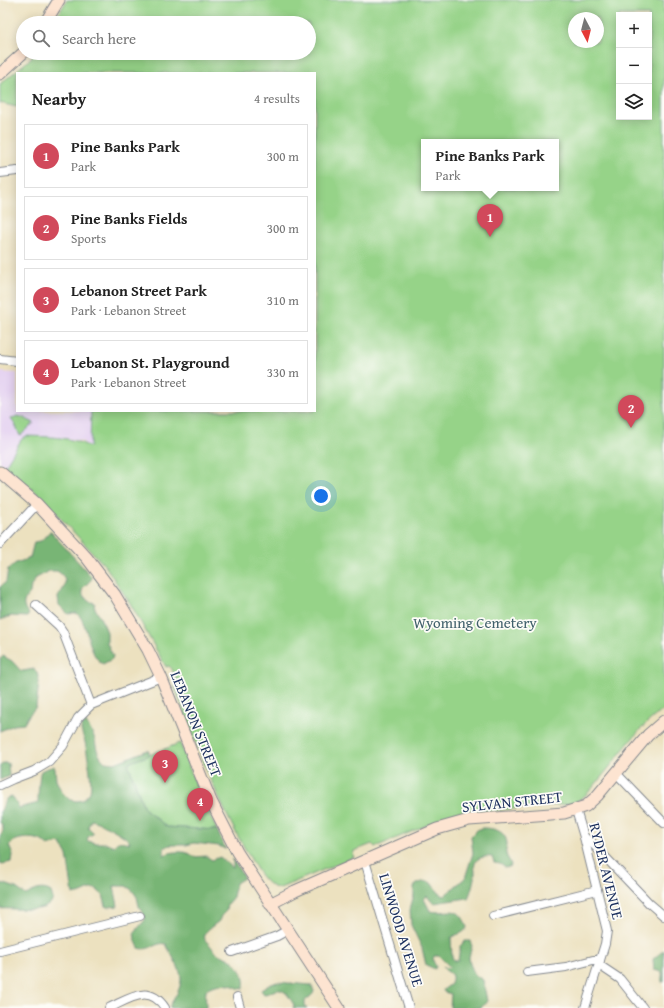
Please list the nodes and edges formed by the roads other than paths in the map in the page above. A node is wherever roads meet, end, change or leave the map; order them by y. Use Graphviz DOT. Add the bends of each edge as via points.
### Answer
graph roads {
  1 [pos="58,0"];
  2 [pos="49,16"];
  3 [pos="16,58"];
  4 [pos="1,70"];
  5 [pos="16,171"];
  6 [pos="0,173"];
  7 [pos="0,359"];
  8 [pos="16,361"];
  9 [pos="0,472"];
  10 [pos="37,504"];
  11 [pos="0,544"];
  12 [pos="36,605"];
  13 [pos="162,677"];
  14 [pos="91,705"];
  15 [pos="664,721"];
  16 [pos="616,773"];
  17 [pos="0,785"];
  18 [pos="576,810"];
  19 [pos="664,823"];
  20 [pos="584,836"];
  21 [pos="365,861"];
  22 [pos="597,890"];
  23 [pos="270,904"];
  24 [pos="140,916"];
  25 [pos="493,916"];
  26 [pos="664,916"];
  27 [pos="288,930"];
  28 [pos="0,950"];
  29 [pos="232,952"];
  30 [pos="599,962"];
  31 [pos="527,972"];
  32 [pos="237,998"];
  33 [pos="109,1008"];
  34 [pos="165,1008"];
  35 [pos="240,1008"];
  36 [pos="339,1008"];
  37 [pos="409,1008"];
  38 [pos="585,1008"];
  39 [pos="643,1008"];
  1 -- 2 [label="main road"];
  3 -- 4 [label="main road"];
  5 -- 6 [label="street"];
  7 -- 8 [label="street"];
  9 -- 10 [label="main road, LEBANON STREET"];
  10 -- 11 [label="street"];
  10 -- 13 [label="main road, LEBANON STREET" via="110,586"];
  12 -- 14 [label="street" via="63,632"];
  13 -- 14 [label="street"];
  13 -- 23 [label="main road, LEBANON STREET" via="211,801 237,852"];
  14 -- 17 [label="street" via="78,718 63,746 49,762"];
  15 -- 16 [label="main road, SYLVAN STREET" via="648,735"];
  16 -- 18 [label="main road, SYLVAN STREET" via="594,800"];
  16 -- 19 [label="street"];
  18 -- 20 [label="street, RYDER AVENUE"];
  18 -- 21 [label="main road, SYLVAN STREET" via="560,814 461,822 437,829"];
  20 -- 22 [label="street, RYDER AVENUE"];
  20 -- 26 [label="street"];
  21 -- 23 [label="main road, SYLVAN STREET"];
  21 -- 37 [label="street, LINWOOD AVENUE"];
  22 -- 25 [label="street"];
  22 -- 30 [label="street, RYDER AVENUE" via="607,931"];
  23 -- 27 [label="main road, LEBANON STREET"];
  24 -- 28 [label="street"];
  27 -- 29 [label="street"];
  27 -- 36 [label="main road, LEBANON STREET"];
  30 -- 31 [label="street" via="593,960 566,967"];
  30 -- 38 [label="street, RYDER AVENUE"];
  30 -- 39 [label="street" via="620,979"];
  32 -- 35 [label="street"];
  33 -- 34 [label="street" via="145,994 160,1001"];
}
